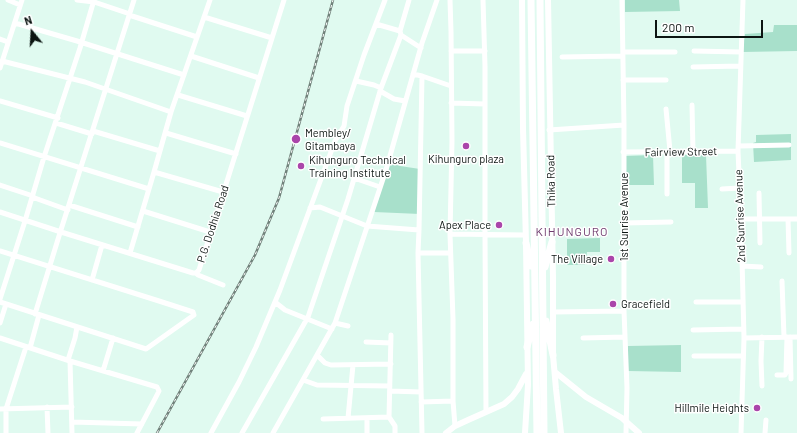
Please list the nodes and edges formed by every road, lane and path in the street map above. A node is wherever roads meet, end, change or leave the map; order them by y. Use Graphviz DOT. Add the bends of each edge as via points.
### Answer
graph roads {
  1 [pos="8,0"];
  2 [pos="77,0"];
  3 [pos="134,0"];
  4 [pos="210,0"];
  5 [pos="283,0"];
  6 [pos="385,0"];
  7 [pos="409,0"];
  8 [pos="437,0"];
  9 [pos="450,0"];
  10 [pos="483,0"];
  11 [pos="522,0"];
  12 [pos="531,0"];
  13 [pos="540,0"];
  14 [pos="548,0"];
  15 [pos="622,0"];
  16 [pos="743,0"];
  17 [pos="94,1"];
  18 [pos="21,2"];
  19 [pos="129,15"];
  20 [pos="204,17"];
  21 [pos="15,23"];
  22 [pos="376,24"];
  23 [pos="400,33"];
  24 [pos="197,37"];
  25 [pos="272,38"];
  26 [pos="0,39"];
  27 [pos="8,42"];
  28 [pos="82,43"];
  29 [pos="421,48"];
  30 [pos="451,51"];
  31 [pos="485,51"];
  32 [pos="694,51"];
  33 [pos="675,52"];
  34 [pos="741,52"];
  35 [pos="623,54"];
  36 [pos="118,55"];
  37 [pos="191,56"];
  38 [pos="562,57"];
  39 [pos="2,61"];
  40 [pos="740,66"];
  41 [pos="693,67"];
  42 [pos="0,68"];
  43 [pos="413,74"];
  44 [pos="184,75"];
  45 [pos="422,76"];
  46 [pos="69,78"];
  47 [pos="259,78"];
  48 [pos="623,80"];
  49 [pos="666,80"];
  50 [pos="356,81"];
  51 [pos="451,86"];
  52 [pos="381,89"];
  53 [pos="106,90"];
  54 [pos="178,95"];
  55 [pos="0,101"];
  56 [pos="405,101"];
  57 [pos="451,104"];
  58 [pos="485,104"];
  59 [pos="692,105"];
  60 [pos="666,108"];
  61 [pos="171,112"];
  62 [pos="248,116"];
  63 [pos="57,120"];
  64 [pos="624,125"];
  65 [pos="550,130"];
  66 [pos="92,132"];
  67 [pos="166,133"];
  68 [pos="0,143"];
  69 [pos="789,145"];
  70 [pos="738,148"];
  71 [pos="160,151"];
  72 [pos="550,152"];
  73 [pos="623,152"];
  74 [pos="668,152"];
  75 [pos="694,152"];
  76 [pos="236,154"];
  77 [pos="44,158"];
  78 [pos="81,168"];
  79 [pos="154,172"];
  80 [pos="542,173"];
  81 [pos="354,178"];
  82 [pos="0,185"];
  83 [pos="380,187"];
  84 [pos="740,188"];
  85 [pos="149,189"];
  86 [pos="722,189"];
  87 [pos="223,192"];
  88 [pos="759,193"];
  89 [pos="667,194"];
  90 [pos="33,197"];
  91 [pos="68,208"];
  92 [pos="310,208"];
  93 [pos="143,211"];
  94 [pos="0,212"];
  95 [pos="342,216"];
  96 [pos="741,219"];
  97 [pos="760,219"];
  98 [pos="788,219"];
  99 [pos="797,219"];
  100 [pos="25,221"];
  101 [pos="671,222"];
  102 [pos="624,223"];
  103 [pos="367,226"];
  104 [pos="138,227"];
  105 [pos="420,230"];
  106 [pos="60,232"];
  107 [pos="210,232"];
  108 [pos="450,234"];
  109 [pos="484,235"];
  110 [pos="525,235"];
  111 [pos="552,242"];
  112 [pos="526,243"];
  113 [pos="760,243"];
  114 [pos="102,245"];
  115 [pos="0,251"];
  116 [pos="130,253"];
  117 [pos="418,253"];
  118 [pos="450,253"];
  119 [pos="788,253"];
  120 [pos="14,255"];
  121 [pos="50,266"];
  122 [pos="742,266"];
  123 [pos="761,266"];
  124 [pos="196,273"];
  125 [pos="534,278"];
  126 [pos="543,278"];
  127 [pos="92,280"];
  128 [pos="782,281"];
  129 [pos="222,285"];
  130 [pos="0,301"];
  131 [pos="275,302"];
  132 [pos="696,302"];
  133 [pos="742,302"];
  134 [pos="6,304"];
  135 [pos="543,309"];
  136 [pos="624,310"];
  137 [pos="553,312"];
  138 [pos="37,315"];
  139 [pos="307,318"];
  140 [pos="535,319"];
  141 [pos="0,323"];
  142 [pos="333,326"];
  143 [pos="348,326"];
  144 [pos="77,327"];
  145 [pos="743,329"];
  146 [pos="693,330"];
  147 [pos="391,335"];
  148 [pos="625,337"];
  149 [pos="762,337"];
  150 [pos="787,337"];
  151 [pos="797,337"];
  152 [pos="0,338"];
  153 [pos="113,338"];
  154 [pos="583,338"];
  155 [pos="744,338"];
  156 [pos="366,342"];
  157 [pos="391,343"];
  158 [pos="540,343"];
  159 [pos="28,347"];
  160 [pos="527,347"];
  161 [pos="318,355"];
  162 [pos="553,355"];
  163 [pos="694,356"];
  164 [pos="743,356"];
  165 [pos="69,360"];
  166 [pos="391,364"];
  167 [pos="353,365"];
  168 [pos="103,370"];
  169 [pos="527,371"];
  170 [pos="555,372"];
  171 [pos="777,375"];
  172 [pos="791,379"];
  173 [pos="303,380"];
  174 [pos="351,386"];
  175 [pos="762,386"];
  176 [pos="390,389"];
  177 [pos="421,392"];
  178 [pos="453,401"];
  179 [pos="421,402"];
  180 [pos="47,407"];
  181 [pos="72,407"];
  182 [pos="3,409"];
  183 [pos="486,412"];
  184 [pos="389,417"];
  185 [pos="323,418"];
  186 [pos="348,418"];
  187 [pos="367,418"];
  188 [pos="766,420"];
  189 [pos="626,421"];
  190 [pos="72,422"];
  191 [pos="142,424"];
  192 [pos="455,426"];
  193 [pos="6,433"];
  194 [pos="48,433"];
  195 [pos="72,433"];
  196 [pos="137,433"];
  197 [pos="211,433"];
  198 [pos="242,433"];
  199 [pos="273,433"];
  200 [pos="367,433"];
  201 [pos="395,433"];
  202 [pos="422,433"];
  203 [pos="446,433"];
  204 [pos="525,433"];
  205 [pos="537,433"];
  206 [pos="544,433"];
  207 [pos="561,433"];
  208 [pos="626,433"];
  209 [pos="639,433"];
  210 [pos="740,433"];
  211 [pos="765,433"];
  1 -- 18 [label="street"];
  2 -- 17 [label="street"];
  3 -- 19 [label="street"];
  4 -- 20 [label="street"];
  5 -- 25 [label="street, P.G. Dodhia Road"];
  6 -- 22 [label="street"];
  7 -- 23 [label="street"];
  8 -- 29 [label="street"];
  9 -- 30 [label="street"];
  10 -- 31 [label="street"];
  11 -- 110 [label="main road"];
  12 -- 125 [label="highway, Thika Road"];
  13 -- 80 [label="highway, Thika Road"];
  14 -- 65 [label="main road, Thika Road"];
  15 -- 35 [label="street, 1st Sunrise Avenue"];
  16 -- 34 [label="street, 2nd Sunrise Avenue"];
  17 -- 19 [label="street"];
  17 -- 28 [label="street"];
  18 -- 21 [label="street"];
  19 -- 24 [label="street"];
  19 -- 36 [label="street"];
  20 -- 24 [label="street"];
  20 -- 25 [label="street"];
  21 -- 27 [label="street"];
  21 -- 28 [label="street"];
  22 -- 23 [label="street"];
  22 -- 50 [label="street"];
  23 -- 29 [label="street"];
  23 -- 52 [label="street"];
  24 -- 37 [label="street"];
  25 -- 47 [label="street, P.G. Dodhia Road"];
  26 -- 27 [label="street"];
  27 -- 39 [label="street"];
  28 -- 36 [label="street"];
  28 -- 46 [label="street"];
  29 -- 43 [label="street"];
  30 -- 31 [label="street"];
  30 -- 51 [label="street"];
  31 -- 58 [label="street"];
  32 -- 34 [label="street"];
  33 -- 35 [label="street"];
  34 -- 40 [label="street, 2nd Sunrise Avenue"];
  35 -- 38 [label="street"];
  35 -- 48 [label="street, 1st Sunrise Avenue"];
  36 -- 44 [label="street"];
  36 -- 53 [label="street"];
  37 -- 44 [label="street"];
  37 -- 47 [label="street"];
  39 -- 42 [label="street"];
  39 -- 46 [label="street"];
  40 -- 41 [label="street"];
  40 -- 70 [label="street, 2nd Sunrise Avenue"];
  43 -- 45 [label="street"];
  43 -- 56 [label="street"];
  44 -- 54 [label="street"];
  45 -- 51 [label="street"];
  45 -- 105 [label="street"];
  46 -- 53 [label="street"];
  46 -- 63 [label="street"];
  47 -- 62 [label="street, P.G. Dodhia Road"];
  48 -- 49 [label="street"];
  48 -- 64 [label="street, 1st Sunrise Avenue"];
  50 -- 52 [label="street"];
  50 -- 92 [label="street" via="347,106 344,126 335,141"];
  51 -- 57 [label="street"];
  52 -- 56 [label="street" via="394,99"];
  52 -- 81 [label="street"];
  53 -- 61 [label="street"];
  53 -- 66 [label="street"];
  54 -- 61 [label="street"];
  54 -- 62 [label="street"];
  55 -- 63 [label="street"];
  56 -- 83 [label="street"];
  57 -- 58 [label="street"];
  57 -- 108 [label="street"];
  58 -- 109 [label="street"];
  59 -- 75 [label="street"];
  60 -- 74 [label="street"];
  61 -- 67 [label="street"];
  62 -- 76 [label="street, P.G. Dodhia Road"];
  63 -- 66 [label="street"];
  63 -- 77 [label="street"];
  64 -- 65 [label="street"];
  64 -- 73 [label="street, 1st Sunrise Avenue"];
  65 -- 72 [label="main road, Thika Road"];
  66 -- 71 [label="street"];
  66 -- 78 [label="street"];
  67 -- 71 [label="street"];
  67 -- 76 [label="street"];
  68 -- 77 [label="street"];
  69 -- 70 [label="street, Fairview Street"];
  70 -- 75 [label="street, Fairview Street"];
  70 -- 84 [label="street, 2nd Sunrise Avenue"];
  71 -- 79 [label="street"];
  72 -- 80 [label="main road"];
  72 -- 111 [label="main road, Thika Road"];
  73 -- 74 [label="street, Fairview Street"];
  73 -- 102 [label="street, 1st Sunrise Avenue"];
  74 -- 75 [label="street, Fairview Street"];
  74 -- 89 [label="street"];
  76 -- 87 [label="street, P.G. Dodhia Road"];
  77 -- 78 [label="street"];
  77 -- 90 [label="street"];
  78 -- 85 [label="street"];
  78 -- 91 [label="street"];
  79 -- 85 [label="street"];
  79 -- 87 [label="street"];
  80 -- 126 [label="highway, Thika Road"];
  81 -- 83 [label="street"];
  81 -- 95 [label="street"];
  82 -- 90 [label="street"];
  83 -- 103 [label="street"];
  84 -- 86 [label="street"];
  84 -- 96 [label="street, 2nd Sunrise Avenue"];
  85 -- 93 [label="street"];
  87 -- 107 [label="street, P.G. Dodhia Road"];
  88 -- 97 [label="street"];
  90 -- 91 [label="street"];
  90 -- 100 [label="street"];
  91 -- 104 [label="street"];
  91 -- 106 [label="street"];
  92 -- 95 [label="street" via="320,208"];
  92 -- 131 [label="street"];
  93 -- 104 [label="street"];
  93 -- 107 [label="street"];
  94 -- 100 [label="street, P.G. Dodhia Road"];
  95 -- 103 [label="street"];
  95 -- 139 [label="street"];
  96 -- 97 [label="street"];
  96 -- 122 [label="street, 2nd Sunrise Avenue"];
  97 -- 98 [label="street"];
  97 -- 113 [label="street"];
  98 -- 99 [label="street"];
  98 -- 119 [label="street"];
  100 -- 106 [label="street, P.G. Dodhia Road"];
  100 -- 120 [label="street"];
  101 -- 102 [label="street"];
  102 -- 136 [label="street, 1st Sunrise Avenue"];
  103 -- 105 [label="street"];
  103 -- 142 [label="street"];
  104 -- 116 [label="street"];
  105 -- 117 [label="street"];
  106 -- 114 [label="street, P.G. Dodhia Road"];
  106 -- 121 [label="street"];
  107 -- 124 [label="street, P.G. Dodhia Road"];
  108 -- 109 [label="street"];
  108 -- 118 [label="street"];
  109 -- 110 [label="street"];
  109 -- 183 [label="street"];
  110 -- 112 [label="main road"];
  111 -- 126 [label="highway"];
  111 -- 137 [label="main road, Thika Road"];
  112 -- 125 [label="highway"];
  112 -- 160 [label="main road"];
  114 -- 116 [label="street, P.G. Dodhia Road"];
  114 -- 127 [label="street"];
  115 -- 120 [label="street"];
  116 -- 124 [label="street, P.G. Dodhia Road"];
  117 -- 118 [label="street"];
  117 -- 177 [label="street"];
  118 -- 178 [label="street"];
  120 -- 121 [label="street"];
  120 -- 130 [label="street"];
  121 -- 127 [label="street"];
  121 -- 138 [label="street"];
  122 -- 123 [label="street"];
  122 -- 133 [label="street, 2nd Sunrise Avenue"];
  124 -- 129 [label="street"];
  125 -- 140 [label="highway, Thika Road"];
  126 -- 135 [label="highway, Thika Road"];
  127 -- 153 [label="street" via="194,313 147,348"];
  128 -- 150 [label="street"];
  130 -- 134 [label="street"];
  131 -- 139 [label="street" via="282,308"];
  131 -- 197 [label="street" via="239,382"];
  132 -- 133 [label="street"];
  133 -- 145 [label="street, 2nd Sunrise Avenue"];
  134 -- 138 [label="street"];
  134 -- 141 [label="street"];
  135 -- 158 [label="highway, Thika Road"];
  135 -- 162 [label="highway"];
  136 -- 137 [label="street"];
  136 -- 148 [label="street, 1st Sunrise Avenue"];
  137 -- 162 [label="main road, Thika Road"];
  138 -- 144 [label="street"];
  138 -- 159 [label="street"];
  139 -- 142 [label="street"];
  139 -- 198 [label="street"];
  140 -- 158 [label="highway, Thika Road"];
  140 -- 160 [label="highway"];
  142 -- 143 [label="street"];
  142 -- 161 [label="street"];
  144 -- 153 [label="street"];
  144 -- 165 [label="street"];
  145 -- 146 [label="street"];
  145 -- 155 [label="street, 2nd Sunrise Avenue"];
  147 -- 157 [label="street"];
  148 -- 154 [label="street"];
  148 -- 189 [label="street, 1st Sunrise Avenue"];
  149 -- 150 [label="street"];
  149 -- 155 [label="street"];
  149 -- 175 [label="street"];
  150 -- 151 [label="street"];
  150 -- 171 [label="street" via="786,373"];
  150 -- 172 [label="street"];
  152 -- 159 [label="street"];
  153 -- 168 [label="street"];
  155 -- 164 [label="street, 2nd Sunrise Avenue"];
  156 -- 157 [label="street"];
  157 -- 166 [label="street"];
  158 -- 205 [label="highway, Thika Road"];
  158 -- 206 [label="highway, Thika Road"];
  159 -- 165 [label="street"];
  159 -- 182 [label="street"];
  160 -- 169 [label="main road"];
  161 -- 167 [label="street" via="325,363 331,365"];
  161 -- 173 [label="street"];
  162 -- 170 [label="main road, Thika Road"];
  163 -- 164 [label="street"];
  164 -- 210 [label="street, 2nd Sunrise Avenue"];
  165 -- 168 [label="street"];
  165 -- 181 [label="street"];
  166 -- 167 [label="street"];
  166 -- 176 [label="street"];
  167 -- 174 [label="street"];
  168 -- 191 [label="street" via="158,388"];
  169 -- 183 [label="main road" via="512,397 504,404"];
  169 -- 204 [label="main road"];
  170 -- 189 [label="main road" via="586,397"];
  170 -- 207 [label="main road, Thika Road"];
  173 -- 174 [label="street" via="317,385"];
  173 -- 199 [label="street"];
  174 -- 176 [label="street"];
  174 -- 186 [label="street"];
  176 -- 177 [label="street"];
  176 -- 184 [label="street"];
  177 -- 179 [label="street"];
  178 -- 179 [label="street"];
  178 -- 192 [label="street"];
  179 -- 202 [label="street"];
  180 -- 181 [label="street"];
  180 -- 182 [label="street"];
  180 -- 194 [label="street"];
  181 -- 190 [label="street"];
  182 -- 193 [label="street"];
  183 -- 192 [label="main road"];
  184 -- 187 [label="street"];
  184 -- 201 [label="street" via="395,426"];
  185 -- 186 [label="street"];
  186 -- 187 [label="street"];
  187 -- 200 [label="street"];
  188 -- 211 [label="street"];
  189 -- 208 [label="street, 1st Sunrise Avenue"];
  189 -- 209 [label="main road"];
  190 -- 191 [label="street"];
  190 -- 195 [label="street"];
  191 -- 196 [label="street"];
  192 -- 203 [label="main road"];
}
